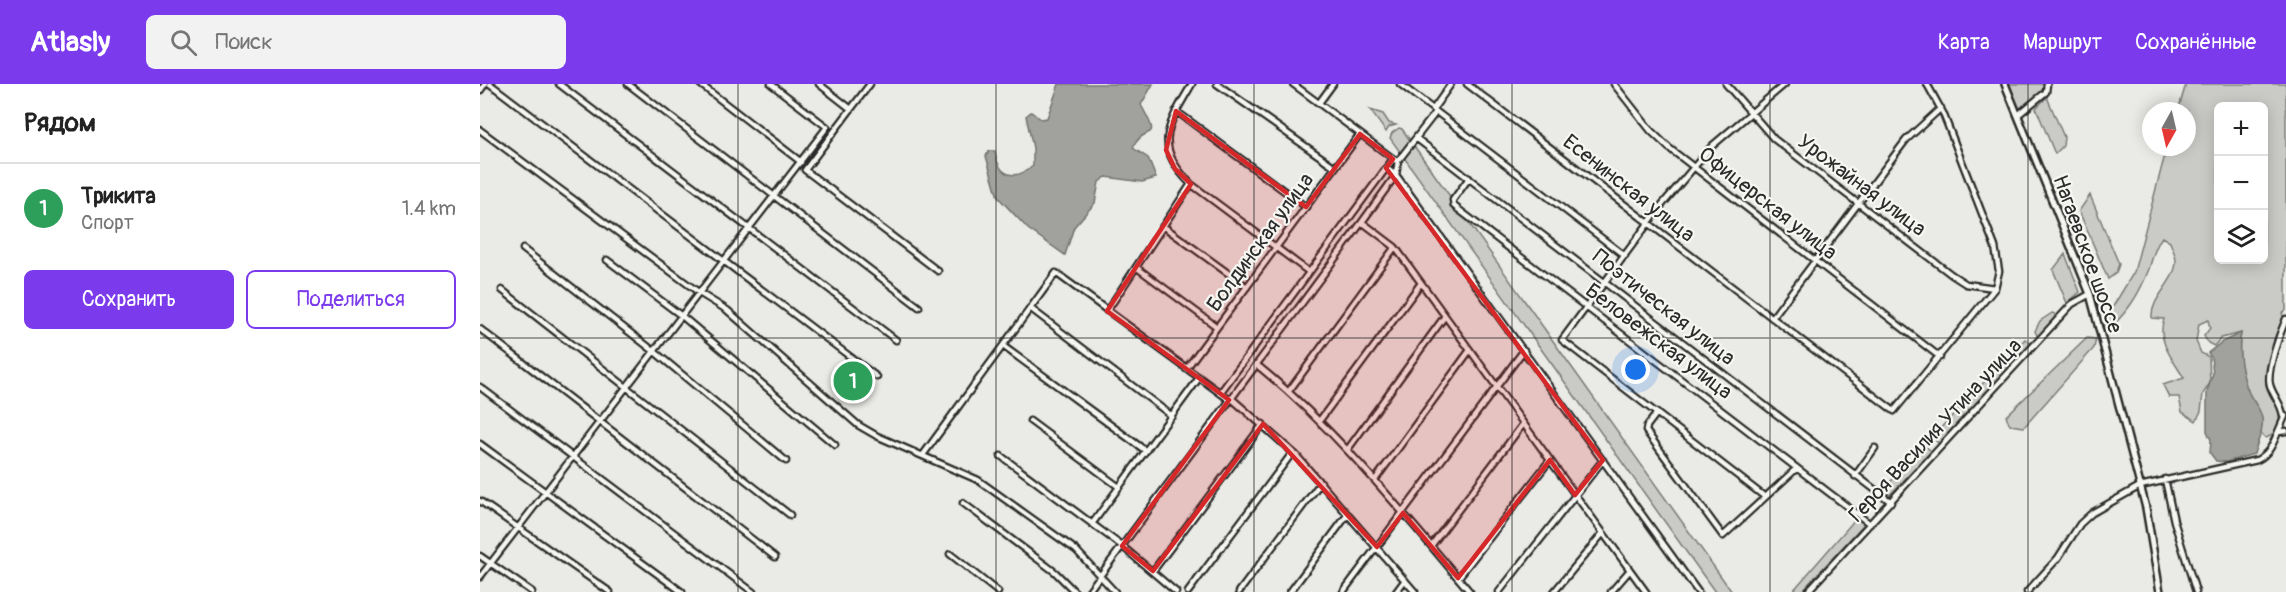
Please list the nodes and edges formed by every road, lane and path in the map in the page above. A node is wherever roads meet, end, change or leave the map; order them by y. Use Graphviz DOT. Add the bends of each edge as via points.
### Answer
graph roads {
  1 [pos="485,84"];
  2 [pos="490,84"];
  3 [pos="560,84"];
  4 [pos="628,84"];
  5 [pos="700,84"];
  6 [pos="771,84"];
  7 [pos="819,84"];
  8 [pos="870,84"];
  9 [pos="1192,84"];
  10 [pos="1217,84"];
  11 [pos="1293,84"];
  12 [pos="1333,84"];
  13 [pos="1400,84"];
  14 [pos="1451,84"];
  15 [pos="1467,84"];
  16 [pos="1614,84"];
  17 [pos="1726,84"];
  18 [pos="1785,84"];
  19 [pos="1927,84"];
  20 [pos="2005,84"];
  21 [pos="2047,84"];
  22 [pos="480,91"];
  23 [pos="1319,103"];
  24 [pos="1941,108"];
  25 [pos="851,109"];
  26 [pos="1435,110"];
  27 [pos="1176,111"];
  28 [pos="1748,113"];
  29 [pos="2018,115"];
  30 [pos="480,130"];
  31 [pos="1360,134"];
  32 [pos="1416,138"];
  33 [pos="1395,160"];
  34 [pos="801,162"];
  35 [pos="1694,166"];
  36 [pos="1335,167"];
  37 [pos="1386,168"];
  38 [pos="1396,175"];
  39 [pos="1469,178"];
  40 [pos="1191,184"];
  41 [pos="775,196"];
  42 [pos="1859,204"];
  43 [pos="1306,207"];
  44 [pos="1362,222"];
  45 [pos="1648,224"];
  46 [pos="1163,226"];
  47 [pos="750,229"];
  48 [pos="1276,247"];
  49 [pos="1395,247"];
  50 [pos="523,249"];
  51 [pos="1625,255"];
  52 [pos="607,260"];
  53 [pos="1815,260"];
  54 [pos="725,261"];
  55 [pos="1136,267"];
  56 [pos="938,271"];
  57 [pos="1309,272"];
  58 [pos="1605,282"];
  59 [pos="1421,283"];
  60 [pos="1247,287"];
  61 [pos="1995,288"];
  62 [pos="502,290"];
  63 [pos="701,294"];
  64 [pos="2090,294"];
  65 [pos="919,307"];
  66 [pos="1587,307"];
  67 [pos="1030,308"];
  68 [pos="1107,311"];
  69 [pos="1445,316"];
  70 [pos="682,317"];
  71 [pos="1772,318"];
  72 [pos="2286,319"];
  73 [pos="1217,327"];
  74 [pos="480,329"];
  75 [pos="2279,337"];
  76 [pos="2286,338"];
  77 [pos="896,340"];
  78 [pos="1003,346"];
  79 [pos="1470,350"];
  80 [pos="1524,350"];
  81 [pos="655,352"];
  82 [pos="1940,357"];
  83 [pos="1257,365"];
  84 [pos="1186,369"];
  85 [pos="877,377"];
  86 [pos="1199,378"];
  87 [pos="480,387"];
  88 [pos="628,387"];
  89 [pos="1496,387"];
  90 [pos="1289,391"];
  91 [pos="1220,393"];
  92 [pos="1231,399"];
  93 [pos="1657,413"];
  94 [pos="1172,416"];
  95 [pos="2284,416"];
  96 [pos="1320,420"];
  97 [pos="1030,421"];
  98 [pos="600,422"];
  99 [pos="1263,424"];
  100 [pos="1523,424"];
  101 [pos="2286,431"];
  102 [pos="2278,432"];
  103 [pos="480,444"];
  104 [pos="835,446"];
  105 [pos="1875,448"];
  106 [pos="1348,449"];
  107 [pos="1146,451"];
  108 [pos="1293,452"];
  109 [pos="923,455"];
  110 [pos="1001,456"];
  111 [pos="573,458"];
  112 [pos="786,460"];
  113 [pos="1550,460"];
  114 [pos="1603,460"];
  115 [pos="1797,468"];
  116 [pos="1856,476"];
  117 [pos="2165,478"];
  118 [pos="1375,480"];
  119 [pos="1321,482"];
  120 [pos="2140,486"];
  121 [pos="1119,487"];
  122 [pos="546,493"];
  123 [pos="1575,495"];
  124 [pos="1765,497"];
  125 [pos="480,501"];
  126 [pos="1891,502"];
  127 [pos="963,503"];
  128 [pos="1403,513"];
  129 [pos="1348,514"];
  130 [pos="790,515"];
  131 [pos="1092,524"];
  132 [pos="1870,524"];
  133 [pos="518,528"];
  134 [pos="1603,533"];
  135 [pos="1122,546"];
  136 [pos="1431,546"];
  137 [pos="1377,547"];
  138 [pos="950,554"];
  139 [pos="480,556"];
  140 [pos="775,557"];
  141 [pos="490,564"];
  142 [pos="1630,570"];
  143 [pos="1153,571"];
  144 [pos="1100,575"];
  145 [pos="480,577"];
  146 [pos="1458,578"];
  147 [pos="1405,580"];
  148 [pos="532,592"];
  149 [pos="610,592"];
  150 [pos="682,592"];
  151 [pos="753,592"];
  152 [pos="998,592"];
  153 [pos="1075,592"];
  154 [pos="1088,592"];
  155 [pos="1116,592"];
  156 [pos="1176,592"];
  157 [pos="1188,592"];
  158 [pos="1239,592"];
  159 [pos="1290,592"];
  160 [pos="1343,592"];
  161 [pos="1396,592"];
  162 [pos="1415,592"];
  163 [pos="1470,592"];
  164 [pos="1499,592"];
  165 [pos="1554,592"];
  166 [pos="1611,592"];
  167 [pos="1646,592"];
  168 [pos="1698,592"];
  169 [pos="1807,592"];
  170 [pos="2027,592"];
  171 [pos="2160,592"];
  172 [pos="2196,592"];
  1 -- 22 [label="street"];
  2 -- 54 [label="street"];
  3 -- 47 [label="street"];
  4 -- 41 [label="street"];
  5 -- 34 [label="street"];
  6 -- 34 [label="street" via="827,127"];
  7 -- 25 [label="street"];
  8 -- 25 [label="street"];
  9 -- 27 [label="street"];
  10 -- 36 [label="street"];
  11 -- 23 [label="street"];
  12 -- 23 [label="street"];
  13 -- 26 [label="street"];
  14 -- 26 [label="street"];
  15 -- 45 [label="street, Есенинская улица"];
  16 -- 35 [label="street, Офицерская улица" via="1651,131"];
  17 -- 28 [label="street, Урожайная улица"];
  18 -- 28 [label="street"];
  19 -- 24 [label="street"];
  20 -- 29 [label="street, Нагаевское шоссе"];
  21 -- 29 [label="street" via="2046,92"];
  23 -- 31 [label="street"];
  24 -- 42 [label="street" via="1906,140"];
  24 -- 61 [label="street" via="1995,247 1999,272"];
  25 -- 56 [label="street" via="805,170"];
  26 -- 32 [label="street"];
  26 -- 51 [label="street"];
  27 -- 40 [label="street" via="1166,150 1175,169"];
  27 -- 43 [label="street"];
  28 -- 35 [label="street"];
  28 -- 42 [label="street, Урожайная улица" via="1774,139"];
  29 -- 64 [label="street, Нагаевское шоссе"];
  30 -- 63 [label="street"];
  31 -- 33 [label="street"];
  31 -- 36 [label="street, Болдинская улица"];
  32 -- 33 [label="street"];
  32 -- 39 [label="street, Поэтическая улица"];
  33 -- 37 [label="street"];
  33 -- 38 [label="street"];
  34 -- 41 [label="street"];
  35 -- 45 [label="street"];
  35 -- 53 [label="street, Офицерская улица"];
  36 -- 43 [label="street, Болдинская улица"];
  37 -- 38 [label="street"];
  37 -- 57 [label="street"];
  38 -- 44 [label="street"];
  38 -- 80 [label="street"];
  39 -- 58 [label="street, Поэтическая улица"];
  39 -- 66 [label="street, Беловежская улица" via="1453,200 1454,206"];
  40 -- 46 [label="street"];
  40 -- 48 [label="street"];
  41 -- 47 [label="street"];
  41 -- 65 [label="street"];
  42 -- 53 [label="street"];
  42 -- 61 [label="street, Урожайная улица" via="1966,284"];
  43 -- 48 [label="street, Болдинская улица"];
  44 -- 49 [label="street"];
  44 -- 83 [label="street"];
  45 -- 51 [label="street"];
  45 -- 71 [label="street, Есенинская улица"];
  46 -- 55 [label="street"];
  46 -- 60 [label="street"];
  47 -- 54 [label="street"];
  47 -- 77 [label="street"];
  48 -- 57 [label="street"];
  48 -- 60 [label="street, Болдинская улица"];
  49 -- 59 [label="street"];
  49 -- 90 [label="street"];
  50 -- 81 [label="street"];
  51 -- 58 [label="street"];
  52 -- 70 [label="street"];
  53 -- 71 [label="street"];
  53 -- 82 [label="street, Офицерская улица"];
  54 -- 63 [label="street"];
  54 -- 85 [label="street"];
  55 -- 68 [label="street"];
  55 -- 73 [label="street"];
  57 -- 91 [label="street"];
  58 -- 66 [label="street"];
  58 -- 116 [label="street, Поэтическая улица"];
  59 -- 69 [label="street"];
  59 -- 96 [label="street"];
  60 -- 73 [label="street, Болдинская улица"];
  61 -- 82 [label="street"];
  62 -- 88 [label="street"];
  63 -- 70 [label="street"];
  63 -- 109 [label="street" via="727,310 858,425"];
  64 -- 120 [label="street, Нагаевское шоссе"];
  64 -- 126 [label="street, Героя Василия Утина улица" via="2072,304"];
  66 -- 93 [label="street" via="1563,342"];
  66 -- 115 [label="street, Беловежская улица"];
  67 -- 68 [label="street" via="1056,273"];
  67 -- 78 [label="street"];
  67 -- 94 [label="street"];
  68 -- 84 [label="street"];
  69 -- 79 [label="street"];
  69 -- 106 [label="street"];
  70 -- 81 [label="street"];
  70 -- 104 [label="street"];
  71 -- 82 [label="street, Есенинская улица" via="1894,411"];
  72 -- 75 [label="street"];
  73 -- 84 [label="street, Болдинская улица"];
  74 -- 98 [label="street"];
  75 -- 76 [label="street"];
  75 -- 95 [label="street" via="2270,383"];
  78 -- 107 [label="street"];
  78 -- 109 [label="street"];
  79 -- 89 [label="street"];
  79 -- 118 [label="street"];
  80 -- 89 [label="street"];
  80 -- 114 [label="street"];
  81 -- 88 [label="street"];
  81 -- 112 [label="street"];
  83 -- 90 [label="street"];
  83 -- 92 [label="street"];
  84 -- 86 [label="street"];
  86 -- 91 [label="street"];
  86 -- 94 [label="street"];
  87 -- 111 [label="street"];
  88 -- 98 [label="street"];
  88 -- 130 [label="street"];
  89 -- 100 [label="street"];
  89 -- 128 [label="street"];
  90 -- 96 [label="street"];
  91 -- 92 [label="street"];
  92 -- 99 [label="street"];
  92 -- 135 [label="street"];
  93 -- 124 [label="street"];
  93 -- 124 [label="street" via="1646,431 1721,536"];
  94 -- 107 [label="street"];
  95 -- 102 [label="street"];
  96 -- 106 [label="street"];
  97 -- 121 [label="street"];
  98 -- 111 [label="street"];
  98 -- 140 [label="street"];
  99 -- 108 [label="street"];
  99 -- 143 [label="street"];
  100 -- 113 [label="street"];
  100 -- 136 [label="street"];
  101 -- 102 [label="street"];
  102 -- 117 [label="street" via="2272,446 2257,460"];
  103 -- 122 [label="street"];
  105 -- 116 [label="street"];
  106 -- 118 [label="street"];
  107 -- 121 [label="street"];
  108 -- 119 [label="street"];
  108 -- 157 [label="street"];
  109 -- 144 [label="street" via="978,480 1076,550"];
  110 -- 131 [label="street"];
  111 -- 122 [label="street"];
  111 -- 151 [label="street"];
  113 -- 123 [label="street"];
  113 -- 146 [label="street"];
  114 -- 123 [label="street"];
  114 -- 168 [label="street"];
  115 -- 124 [label="street"];
  115 -- 132 [label="street, Беловежская улица"];
  116 -- 126 [label="street, Поэтическая улица"];
  117 -- 120 [label="street"];
  117 -- 172 [label="street"];
  118 -- 128 [label="street"];
  119 -- 129 [label="street"];
  119 -- 158 [label="street"];
  120 -- 170 [label="street" via="2080,524 2058,558"];
  120 -- 171 [label="street, Нагаевское шоссе"];
  121 -- 131 [label="street"];
  122 -- 133 [label="street"];
  122 -- 150 [label="street"];
  123 -- 134 [label="street"];
  123 -- 164 [label="street"];
  125 -- 133 [label="street"];
  126 -- 132 [label="street, Героя Василия Утина улица"];
  127 -- 153 [label="street" via="1055,572"];
  128 -- 136 [label="street"];
  128 -- 137 [label="street"];
  129 -- 137 [label="street"];
  129 -- 159 [label="street"];
  131 -- 135 [label="street"];
  132 -- 169 [label="street, Героя Василия Утина улица"];
  133 -- 141 [label="street"];
  133 -- 149 [label="street"];
  134 -- 142 [label="street"];
  134 -- 165 [label="street"];
  135 -- 143 [label="street"];
  135 -- 144 [label="street"];
  136 -- 146 [label="street"];
  137 -- 147 [label="street"];
  137 -- 160 [label="street"];
  138 -- 152 [label="street"];
  139 -- 141 [label="street"];
  141 -- 145 [label="street"];
  141 -- 148 [label="street"];
  142 -- 166 [label="street"];
  142 -- 167 [label="street"];
  143 -- 156 [label="street"];
  144 -- 154 [label="street"];
  144 -- 155 [label="street"];
  146 -- 163 [label="street"];
  147 -- 161 [label="street"];
  147 -- 162 [label="street"];
}
